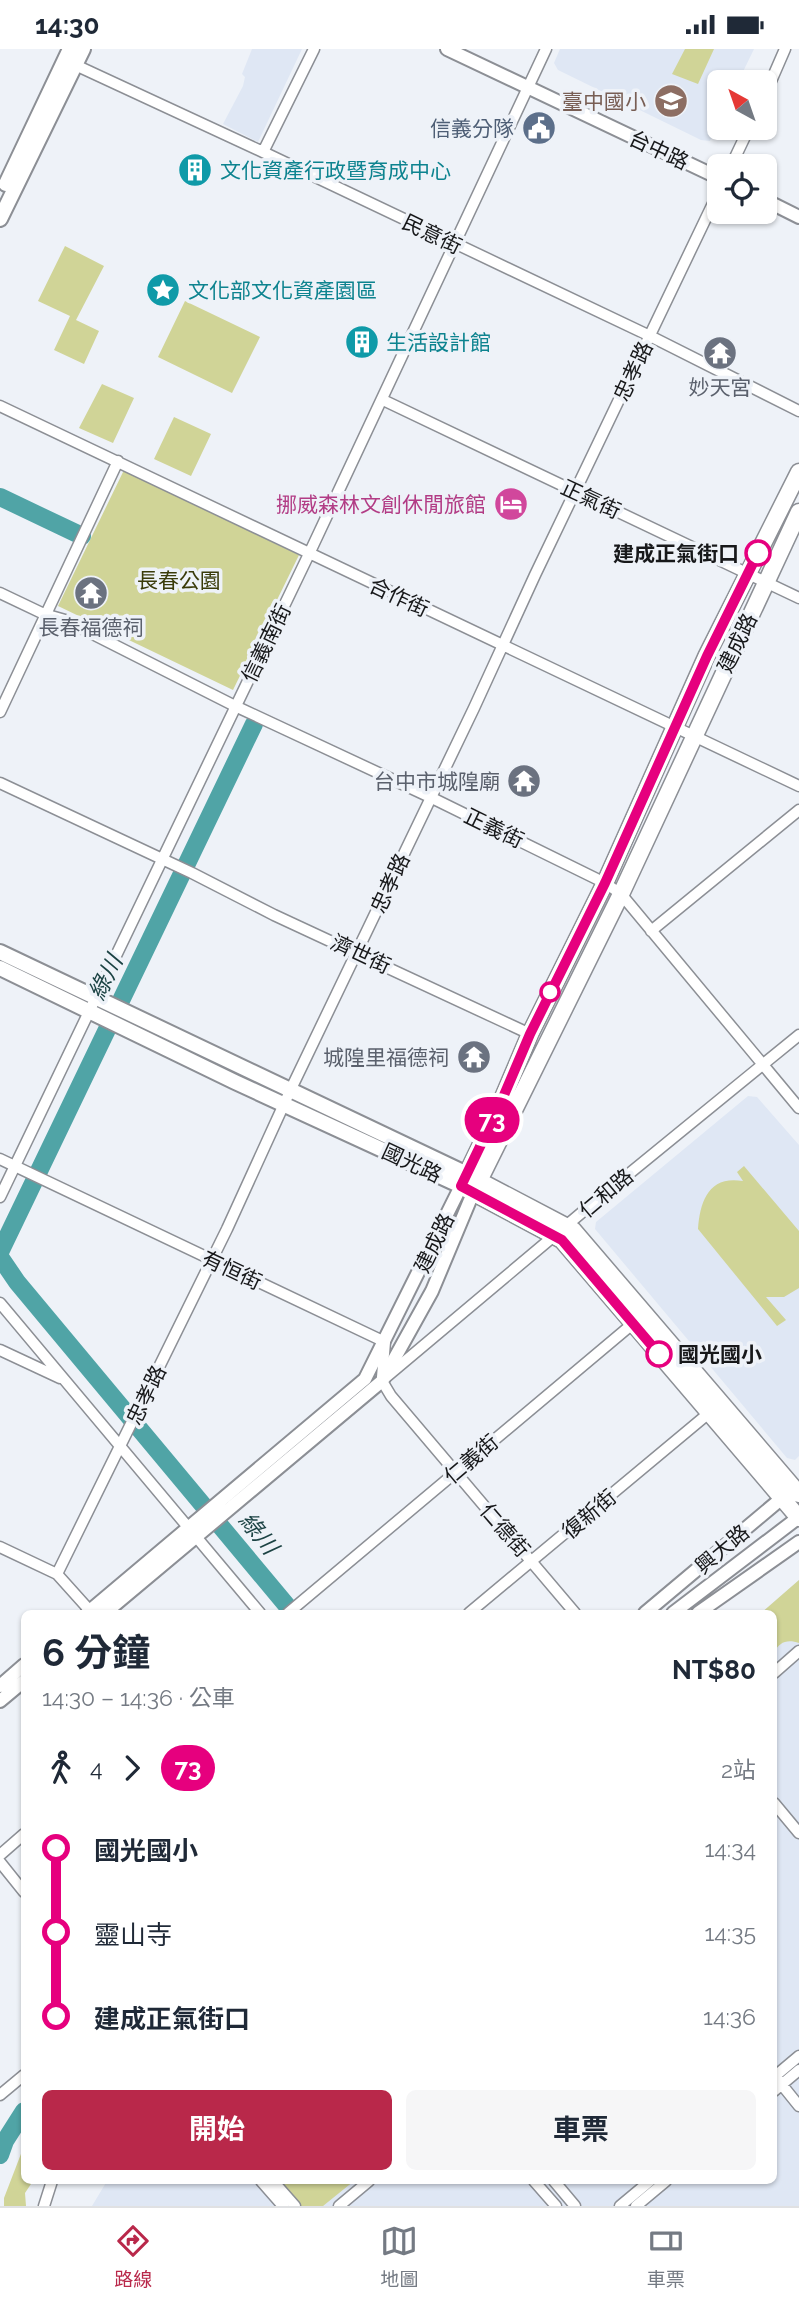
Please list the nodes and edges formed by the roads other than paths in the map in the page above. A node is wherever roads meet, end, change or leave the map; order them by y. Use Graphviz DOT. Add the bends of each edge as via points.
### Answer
graph roads {
  1 [pos="83,49"];
  2 [pos="314,49"];
  3 [pos="447,49"];
  4 [pos="546,49"];
  5 [pos="785,49"];
  6 [pos="70,58"];
  7 [pos="776,70"];
  8 [pos="528,87"];
  9 [pos="263,152"];
  10 [pos="707,172"];
  11 [pos="0,197"];
  12 [pos="777,206"];
  13 [pos="1,216"];
  14 [pos="707,216"];
  15 [pos="799,217"];
  16 [pos="455,245"];
  17 [pos="650,336"];
  18 [pos="383,400"];
  19 [pos="0,406"];
  20 [pos="799,411"];
  21 [pos="118,461"];
  22 [pos="799,472"];
  23 [pos="576,492"];
  24 [pos="799,512"];
  25 [pos="309,554"];
  26 [pos="748,572"];
  27 [pos="767,582"];
  28 [pos="0,593"];
  29 [pos="799,598"];
  30 [pos="44,614"];
  31 [pos="503,645"];
  32 [pos="235,706"];
  33 [pos="0,712"];
  34 [pos="676,727"];
  35 [pos="693,735"];
  36 [pos="0,783"];
  37 [pos="799,786"];
  38 [pos="430,797"];
  39 [pos="799,810"];
  40 [pos="161,859"];
  41 [pos="605,883"];
  42 [pos="621,894"];
  43 [pos="650,930"];
  44 [pos="0,952"];
  45 [pos="359,952"];
  46 [pos="0,968"];
  47 [pos="98,1008"];
  48 [pos="530,1034"];
  49 [pos="799,1035"];
  50 [pos="763,1065"];
  51 [pos="287,1098"];
  52 [pos="799,1108"];
  53 [pos="0,1159"];
  54 [pos="19,1168"];
  55 [pos="470,1183"];
  56 [pos="0,1197"];
  57 [pos="562,1230"];
  58 [pos="212,1260"];
  59 [pos="0,1303"];
  60 [pos="639,1319"];
  61 [pos="385,1342"];
  62 [pos="0,1350"];
  63 [pos="64,1380"];
  64 [pos="382,1381"];
  65 [pos="709,1413"];
  66 [pos="120,1448"];
  67 [pos="456,1472"];
  68 [pos="794,1491"];
  69 [pos="219,1510"];
  70 [pos="799,1517"];
  71 [pos="197,1528"];
  72 [pos="799,1542"];
  73 [pos="0,1547"];
  74 [pos="532,1562"];
  75 [pos="57,1574"];
  76 [pos="87,1610"];
  77 [pos="94,1610"];
  78 [pos="108,1610"];
  79 [pos="259,1610"];
  80 [pos="292,1610"];
  81 [pos="473,1610"];
  82 [pos="572,1610"];
  83 [pos="649,1610"];
  84 [pos="677,1610"];
  85 [pos="702,1610"];
  86 [pos="799,1651"];
  87 [pos="21,1668"];
  88 [pos="777,1670"];
  89 [pos="21,1684"];
  90 [pos="0,1686"];
  91 [pos="0,1701"];
  92 [pos="777,1807"];
  93 [pos="799,1833"];
  94 [pos="21,1837"];
  95 [pos="0,1855"];
  96 [pos="0,1862"];
  97 [pos="21,1888"];
  98 [pos="799,2056"];
  99 [pos="799,2070"];
  100 [pos="21,2077"];
  101 [pos="777,2079"];
  102 [pos="777,2080"];
  103 [pos="777,2083"];
  104 [pos="0,2095"];
  105 [pos="799,2106"];
  106 [pos="51,2184"];
  107 [pos="264,2184"];
  108 [pos="276,2184"];
  109 [pos="365,2184"];
  110 [pos="537,2184"];
  111 [pos="557,2184"];
  112 [pos="646,2184"];
  113 [pos="662,2184"];
  114 [pos="44,2206"];
  115 [pos="283,2206"];
  116 [pos="295,2206"];
  117 [pos="339,2206"];
  118 [pos="556,2206"];
  119 [pos="575,2206"];
  120 [pos="620,2206"];
  121 [pos="636,2206"];
  1 -- 6 [label="main road"];
  2 -- 9 [label="street"];
  3 -- 8 [label="street, 台中路"];
  4 -- 8 [label="street, 信義南街"];
  5 -- 7 [label="street"];
  6 -- 9 [label="street, 民意街"];
  6 -- 11 [label="main road"];
  6 -- 13 [label="main road"];
  8 -- 10 [label="street, 台中路"];
  8 -- 16 [label="street, 信義南街"];
  9 -- 16 [label="street, 民意街"];
  12 -- 15 [label="street"];
  14 -- 17 [label="street, 忠孝路"];
  16 -- 17 [label="street, 民意街"];
  16 -- 18 [label="street, 信義南街"];
  17 -- 20 [label="street, 民意街"];
  17 -- 23 [label="street, 忠孝路"];
  18 -- 23 [label="street, 正氣街"];
  18 -- 25 [label="street, 信義南街"];
  19 -- 21 [label="street, 合作街"];
  21 -- 25 [label="street, 合作街"];
  21 -- 30 [label="street"];
  22 -- 26 [label="main road, 建成路"];
  23 -- 26 [label="street, 正氣街"];
  23 -- 31 [label="street, 忠孝路"];
  24 -- 27 [label="main road, 建成路"];
  25 -- 31 [label="street, 合作街"];
  25 -- 32 [label="street, 信義南街"];
  26 -- 27 [label="street, 正氣街"];
  26 -- 34 [label="main road, 建成路"];
  27 -- 29 [label="street, 正氣街"];
  27 -- 35 [label="main road, 建成路"];
  28 -- 30 [label="street, 正義街"];
  30 -- 32 [label="street, 正義街" via="65,620"];
  30 -- 33 [label="street"];
  31 -- 34 [label="street, 合作街"];
  31 -- 38 [label="street, 忠孝路"];
  32 -- 38 [label="street, 正義街"];
  32 -- 40 [label="street, 信義南街"];
  34 -- 35 [label="street, 合作街"];
  34 -- 41 [label="main road, 建成路"];
  35 -- 37 [label="street, 合作街"];
  35 -- 42 [label="main road, 建成路"];
  36 -- 40 [label="street"];
  38 -- 41 [label="street, 正義街"];
  38 -- 45 [label="street, 忠孝路"];
  39 -- 43 [label="street"];
  40 -- 45 [label="street, 濟世街"];
  40 -- 47 [label="street, 信義南街"];
  41 -- 42 [label="street, 正義街"];
  41 -- 48 [label="main road, 建成路"];
  42 -- 43 [label="street, 正義街"];
  42 -- 55 [label="main road, 建成路"];
  43 -- 50 [label="street, 正義街"];
  44 -- 47 [label="main road"];
  45 -- 48 [label="street, 濟世街"];
  45 -- 51 [label="street, 忠孝路"];
  46 -- 47 [label="main road"];
  47 -- 51 [label="main road, 國光路"];
  47 -- 54 [label="street, 信義南街"];
  48 -- 55 [label="main road, 建成路"];
  49 -- 50 [label="street, 仁和路"];
  50 -- 52 [label="street, 正義街"];
  50 -- 57 [label="street, 仁和路"];
  51 -- 55 [label="main road, 國光路"];
  51 -- 58 [label="street, 忠孝路"];
  53 -- 54 [label="street"];
  54 -- 56 [label="street, 信義南街"];
  54 -- 58 [label="street, 有恒街"];
  55 -- 57 [label="main road, 國光路"];
  55 -- 61 [label="street, 建成路"];
  55 -- 64 [label="street, 建成路" via="432,1291"];
  57 -- 60 [label="main road, 國光路"];
  57 -- 64 [label="street, 仁和路"];
  58 -- 61 [label="street, 有恒街"];
  58 -- 66 [label="street, 忠孝路"];
  59 -- 63 [label="street"];
  60 -- 65 [label="main road, 國光路"];
  60 -- 67 [label="street, 仁義街"];
  60 -- 68 [label="main road, 國光路"];
  61 -- 64 [label="street"];
  61 -- 69 [label="street, 建成路" via="365,1379"];
  62 -- 63 [label="street"];
  63 -- 66 [label="street"];
  64 -- 67 [label="street, 仁德街"];
  64 -- 69 [label="street, 建成路"];
  65 -- 68 [label="main road, 國光路"];
  65 -- 74 [label="street, 復新街"];
  66 -- 71 [label="street"];
  66 -- 75 [label="street, 忠孝路"];
  67 -- 74 [label="street, 仁德街"];
  67 -- 80 [label="street, 仁義街"];
  68 -- 70 [label="main road, 國光路"];
  68 -- 83 [label="street, 興大路"];
  69 -- 71 [label="street"];
  70 -- 84 [label="street, 興大路"];
  71 -- 77 [label="street"];
  71 -- 78 [label="street"];
  71 -- 79 [label="street"];
  72 -- 85 [label="street, 興大路"];
  73 -- 75 [label="street"];
  74 -- 81 [label="street, 復新街"];
  74 -- 82 [label="street, 仁德街"];
  75 -- 76 [label="street"];
  86 -- 88 [label="street"];
  87 -- 90 [label="street"];
  89 -- 91 [label="street"];
  92 -- 93 [label="street"];
  94 -- 95 [label="street"];
  96 -- 97 [label="street"];
  98 -- 101 [label="street"];
  99 -- 102 [label="street"];
  100 -- 104 [label="street"];
  103 -- 105 [label="street"];
  106 -- 114 [label="street"];
  107 -- 115 [label="street"];
  108 -- 116 [label="street"];
  109 -- 117 [label="street"];
  110 -- 118 [label="street"];
  111 -- 119 [label="street"];
  112 -- 120 [label="street"];
  113 -- 121 [label="street"];
}
